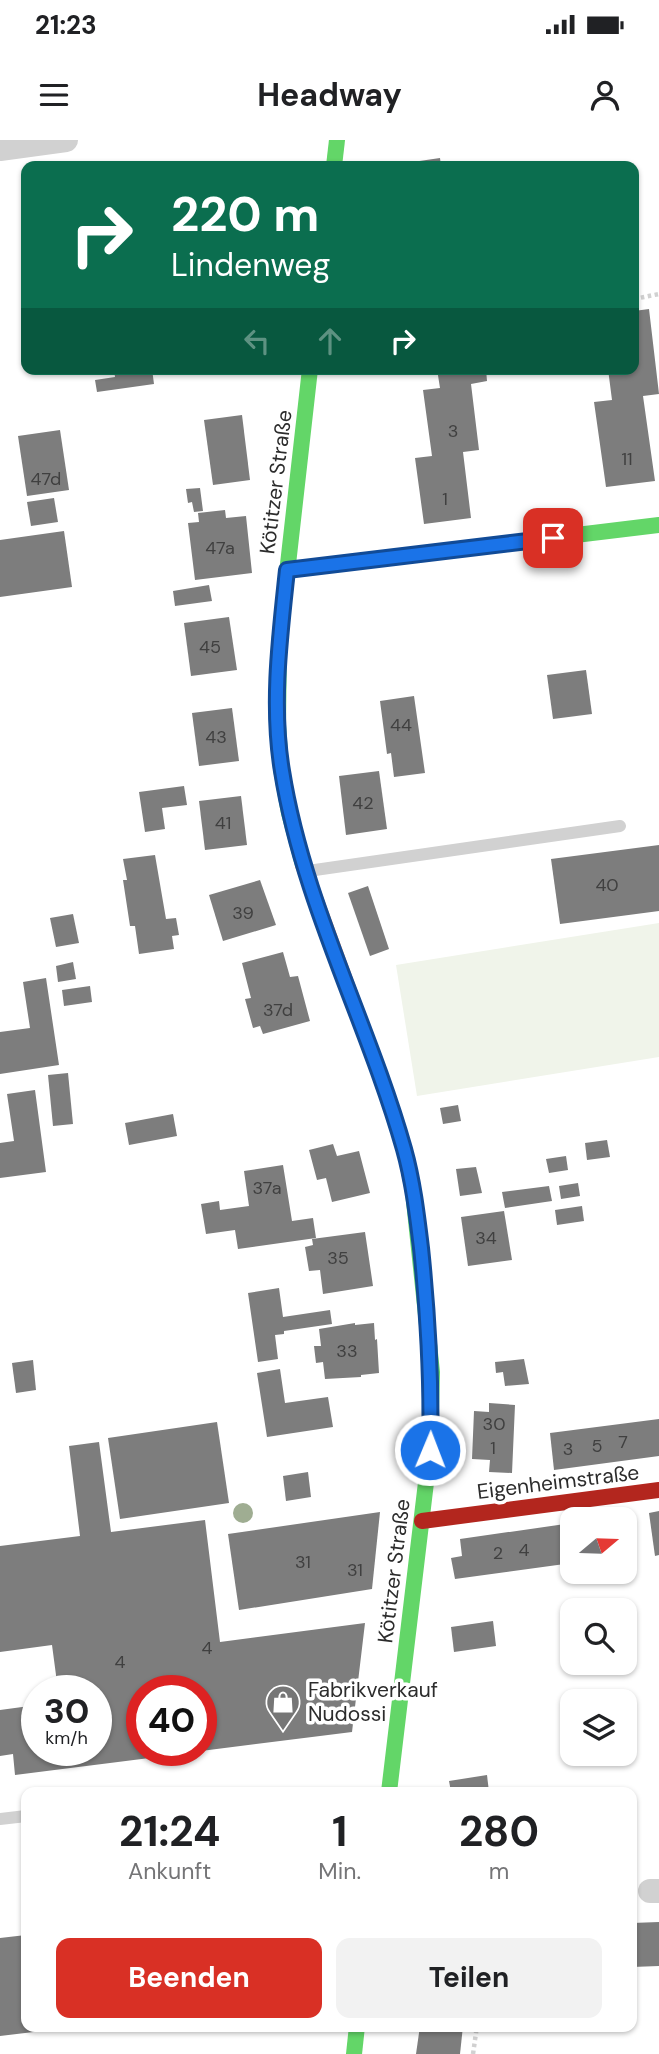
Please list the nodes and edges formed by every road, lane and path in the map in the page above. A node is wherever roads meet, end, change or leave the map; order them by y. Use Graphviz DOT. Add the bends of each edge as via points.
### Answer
graph roads {
  1 [pos="66,140"];
  2 [pos="337,140"];
  3 [pos="0,149"];
  4 [pos="335,161"];
  5 [pos="659,294"];
  6 [pos="639,298"];
  7 [pos="309,375"];
  8 [pos="659,525"];
  9 [pos="287,570"];
  10 [pos="620,826"];
  11 [pos="305,871"];
  12 [pos="659,1490"];
  13 [pos="422,1521"];
  14 [pos="389,1787"];
  15 [pos="21,1817"];
  16 [pos="0,1819"];
  17 [pos="356,2032"];
  18 [pos="476,2032"];
  19 [pos="354,2054"];
  20 [pos="473,2054"];
  1 -- 3 [label="street"];
  2 -- 4 [label="street"];
  5 -- 6 [label="path"];
  7 -- 9 [label="street, Kötitzer Straße"];
  8 -- 9 [label="street"];
  9 -- 11 [label="street, Kötitzer Straße" via="279,644 278,725 287,802"];
  10 -- 11 [label="lane"];
  11 -- 13 [label="street, Kötitzer Straße" via="389,1100 416,1207 432,1372"];
  12 -- 13 [label="street, Eigenheimstraße"];
  13 -- 14 [label="street, Kötitzer Straße"];
  15 -- 16 [label="lane"];
  17 -- 19 [label="street"];
  18 -- 20 [label="path"];
}
